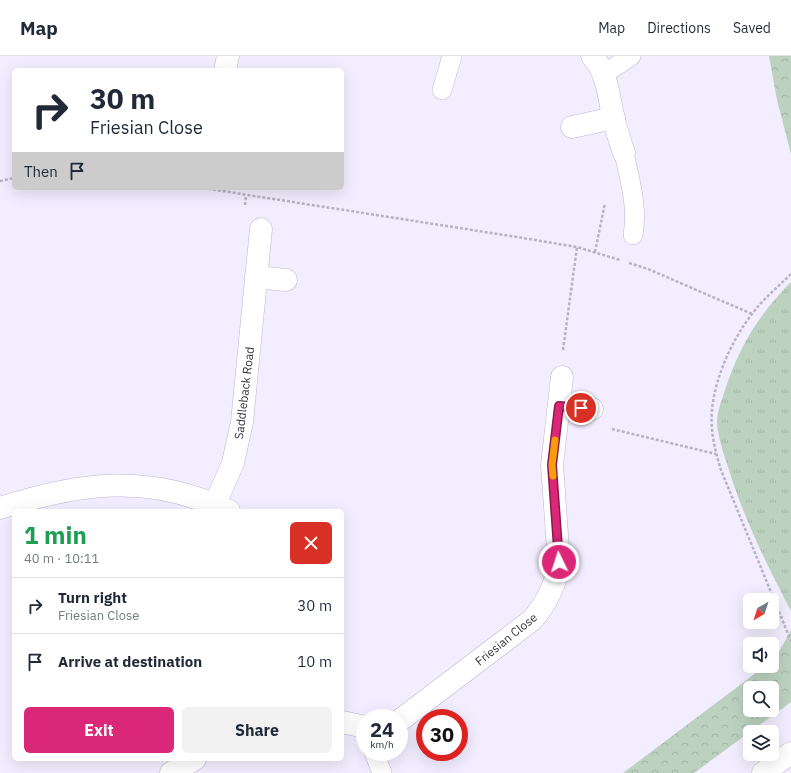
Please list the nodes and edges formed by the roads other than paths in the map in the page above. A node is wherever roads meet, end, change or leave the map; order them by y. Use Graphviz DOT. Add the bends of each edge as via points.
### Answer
graph roads {
  1 [pos="228,56"];
  2 [pos="452,56"];
  3 [pos="592,56"];
  4 [pos="631,56"];
  5 [pos="225,68"];
  6 [pos="603,75"];
  7 [pos="442,90"];
  8 [pos="614,118"];
  9 [pos="572,127"];
  10 [pos="624,153"];
  11 [pos="261,229"];
  12 [pos="633,235"];
  13 [pos="256,277"];
  14 [pos="286,280"];
  15 [pos="562,377"];
  16 [pos="559,406"];
  17 [pos="592,409"];
  18 [pos="0,508"];
  19 [pos="222,508"];
  20 [pos="408,714"];
  21 [pos="344,722"];
  22 [pos="356,725"];
  23 [pos="791,753"];
  24 [pos="192,761"];
  25 [pos="377,761"];
  26 [pos="171,773"];
  27 [pos="382,773"];
  28 [pos="763,773"];
  1 -- 5 [label="street"];
  2 -- 7 [label="lane"];
  3 -- 6 [label="street"];
  4 -- 6 [label="lane"];
  6 -- 8 [label="street"];
  8 -- 9 [label="street"];
  8 -- 10 [label="street"];
  10 -- 12 [label="lane" via="634,203"];
  11 -- 13 [label="street, Saddleback Road"];
  13 -- 14 [label="street"];
  13 -- 19 [label="street, Saddleback Road" via="242,422"];
  15 -- 16 [label="street, Friesian Close"];
  16 -- 17 [label="street"];
  16 -- 20 [label="street, Friesian Close" via="552,465 559,562 557,578 550,594 532,620"];
  18 -- 19 [label="street, Saddleback Road" via="109,484 173,490"];
  21 -- 22 [label="street"];
  23 -- 28 [label="street"];
  24 -- 26 [label="street"];
  25 -- 27 [label="lane"];
}
